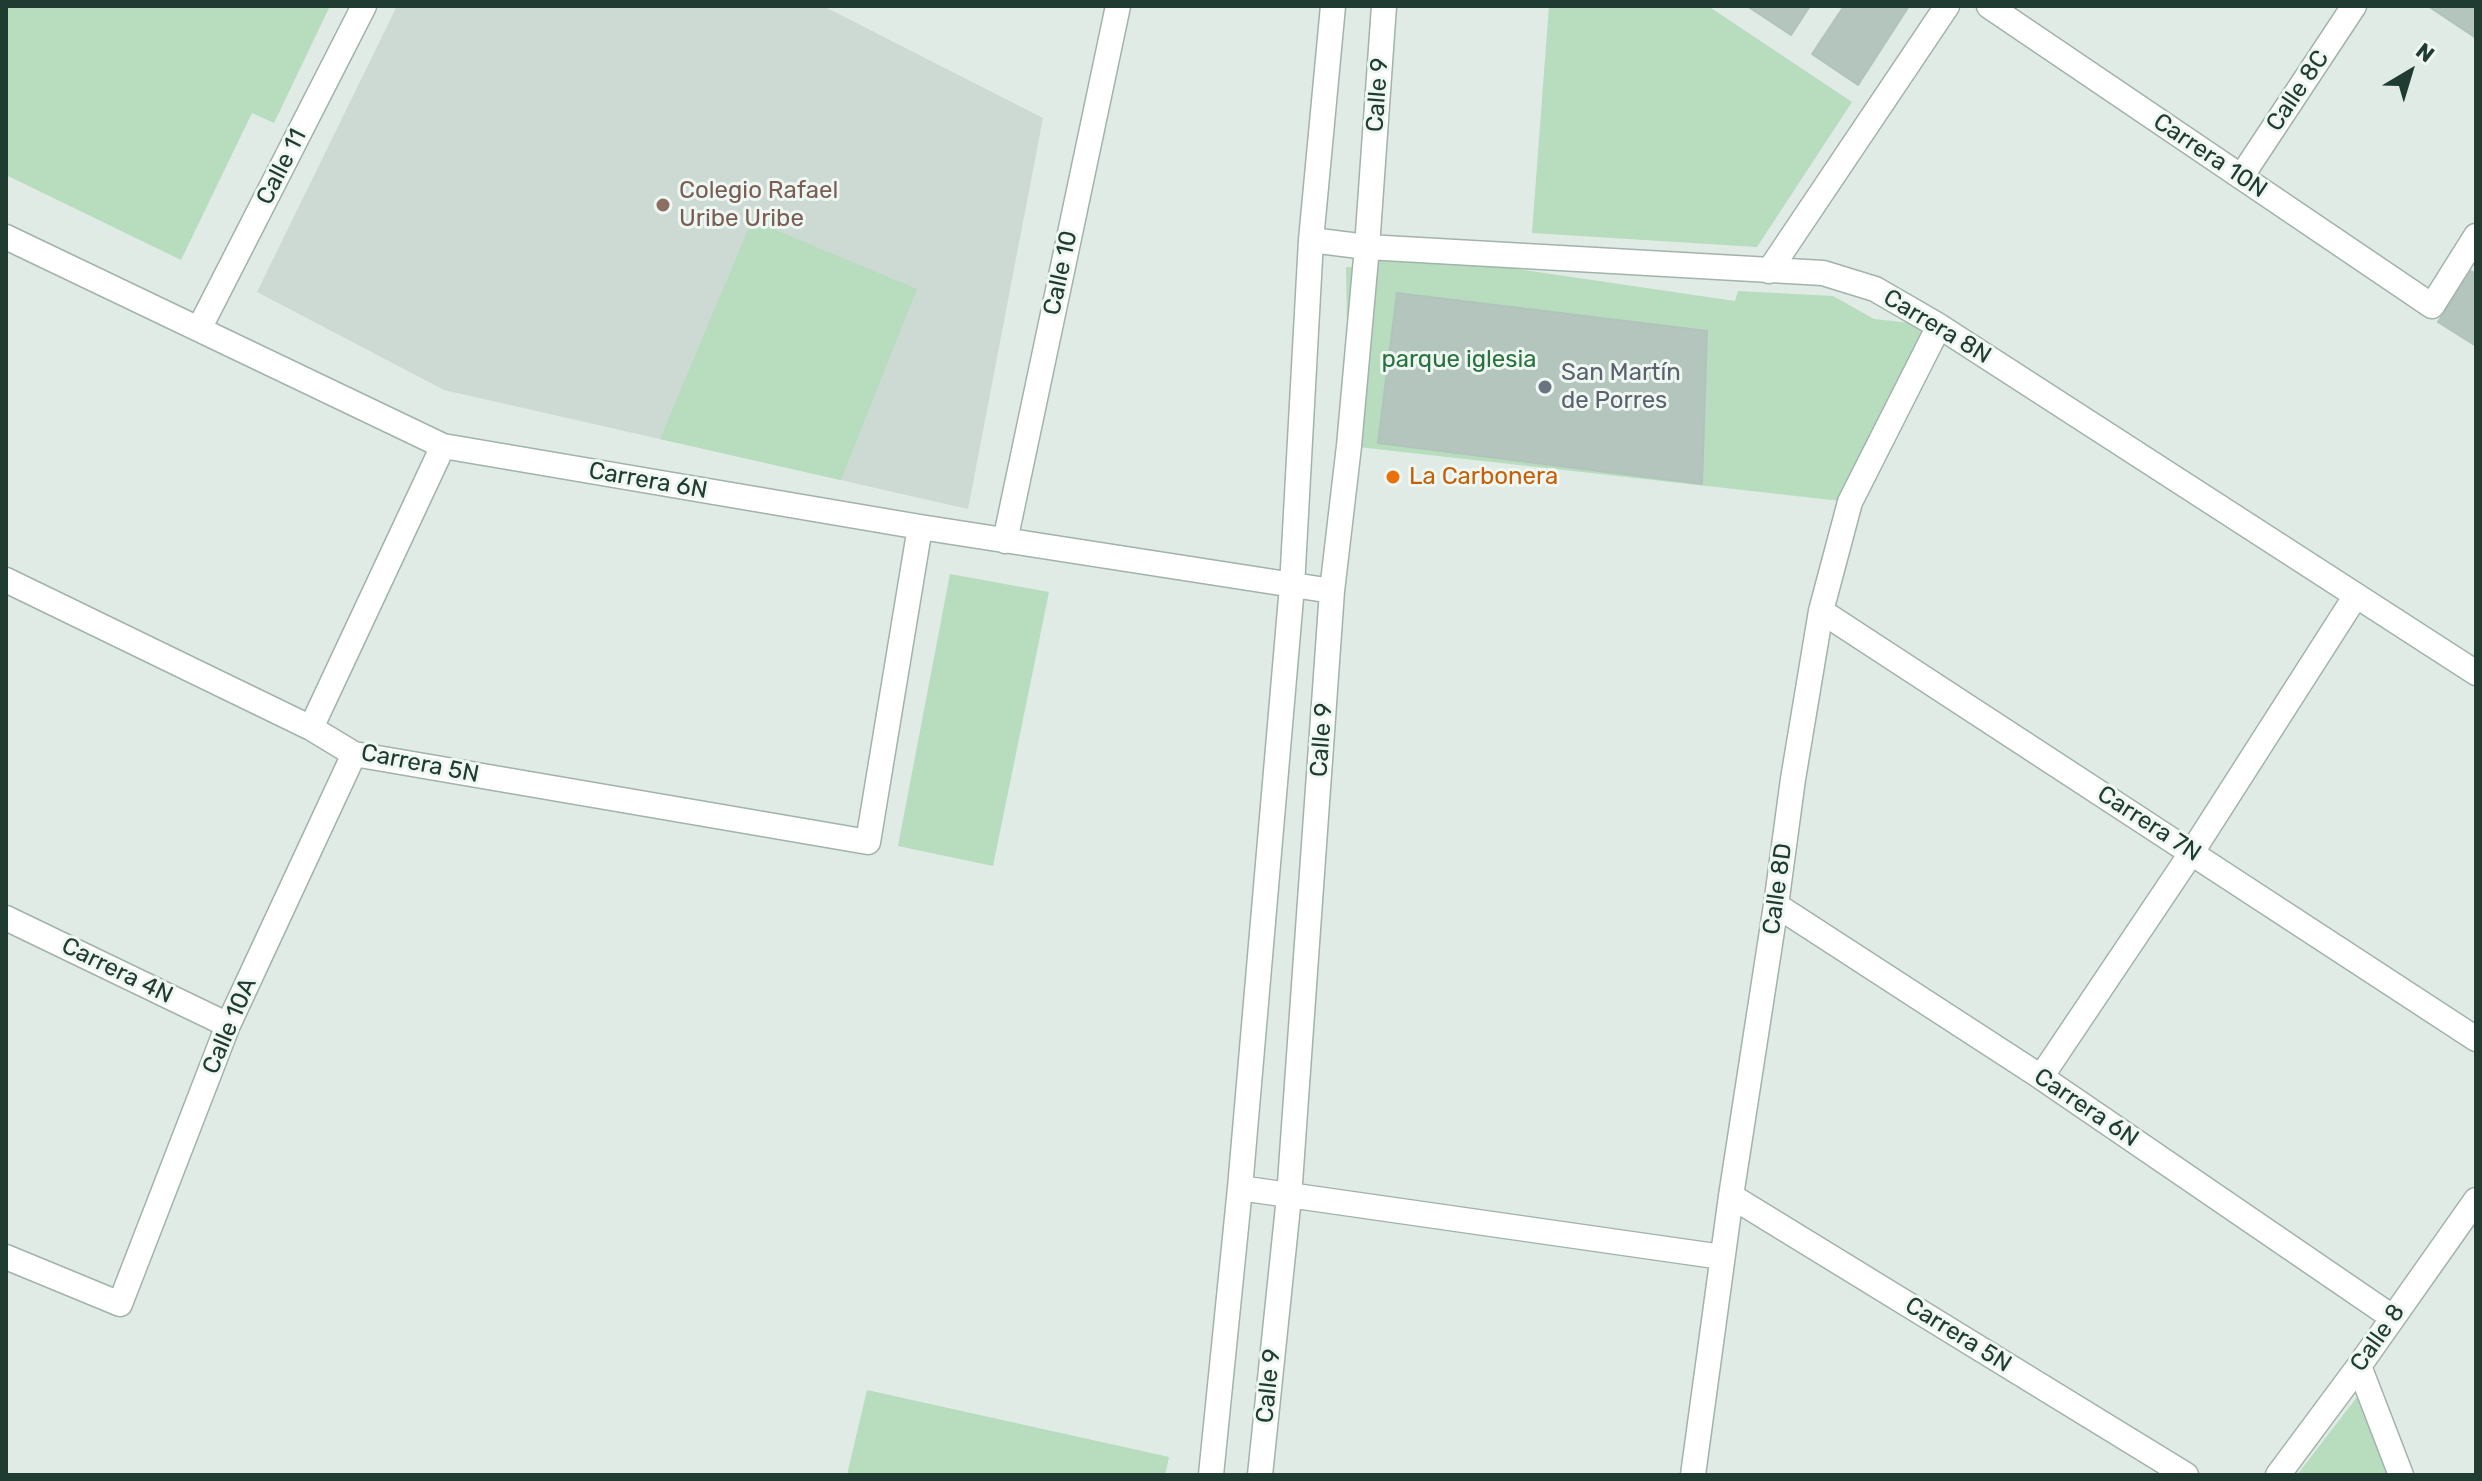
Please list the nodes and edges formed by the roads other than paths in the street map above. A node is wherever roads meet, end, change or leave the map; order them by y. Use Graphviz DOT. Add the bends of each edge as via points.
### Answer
graph roads {
  1 [pos="364,6"];
  2 [pos="1118,6"];
  3 [pos="1333,6"];
  4 [pos="1384,6"];
  5 [pos="1947,6"];
  6 [pos="1989,6"];
  7 [pos="2354,6"];
  8 [pos="2024,16"];
  9 [pos="2241,177"];
  10 [pos="2476,236"];
  11 [pos="6,237"];
  12 [pos="1311,240"];
  13 [pos="1367,247"];
  14 [pos="1769,271"];
  15 [pos="1939,326"];
  16 [pos="199,329"];
  17 [pos="443,446"];
  18 [pos="920,527"];
  19 [pos="1005,541"];
  20 [pos="6,580"];
  21 [pos="1292,586"];
  22 [pos="1332,591"];
  23 [pos="2355,597"];
  24 [pos="1821,611"];
  25 [pos="2476,673"];
  26 [pos="311,728"];
  27 [pos="354,754"];
  28 [pos="2192,852"];
  29 [pos="1776,905"];
  30 [pos="6,918"];
  31 [pos="228,1025"];
  32 [pos="2476,1039"];
  33 [pos="2041,1077"];
  34 [pos="1240,1188"];
  35 [pos="1731,1196"];
  36 [pos="1289,1197"];
  37 [pos="2476,1200"];
  38 [pos="6,1257"];
  39 [pos="1722,1257"];
  40 [pos="2392,1317"];
  41 [pos="2359,1366"];
  42 [pos="1211,1475"];
  43 [pos="1260,1475"];
  44 [pos="1693,1475"];
  45 [pos="2186,1475"];
  46 [pos="2278,1475"];
  47 [pos="2401,1475"];
  1 -- 16 [label="street, Calle 11"];
  2 -- 19 [label="street, Calle 10"];
  3 -- 12 [label="street, Calle 9"];
  4 -- 13 [label="street, Calle 9"];
  5 -- 14 [label="street"];
  6 -- 8 [label="street, Carrera 10N"];
  7 -- 9 [label="street, Calle 8C"];
  8 -- 9 [label="street, Carrera 10N"];
  9 -- 10 [label="street, Carrera 10N" via="2432,306"];
  11 -- 16 [label="street, Carrera 6N"];
  12 -- 13 [label="street, Carrera 8N"];
  12 -- 21 [label="street, Calle 9"];
  13 -- 14 [label="street, Carrera 8N"];
  13 -- 22 [label="street, Calle 9"];
  14 -- 15 [label="street, Carrera 8N" via="1823,273 1875,289"];
  15 -- 23 [label="street, Carrera 8N"];
  15 -- 24 [label="street, Calle 8D" via="1850,502"];
  16 -- 17 [label="street, Carrera 6N"];
  17 -- 18 [label="street, Carrera 6N"];
  17 -- 26 [label="street"];
  18 -- 19 [label="street, Carrera 6N"];
  18 -- 27 [label="street, Carrera 5N" via="868,842"];
  19 -- 21 [label="street, Carrera 6N"];
  20 -- 26 [label="street, Carrera 5N"];
  21 -- 22 [label="street, Carrera 6N"];
  21 -- 34 [label="street, Calle 9"];
  22 -- 36 [label="street, Calle 9"];
  23 -- 25 [label="street, Carrera 8N"];
  23 -- 28 [label="street"];
  24 -- 28 [label="street, Carrera 7N"];
  24 -- 29 [label="street, Calle 8D"];
  26 -- 27 [label="street, Carrera 5N"];
  27 -- 31 [label="street, Calle 10A"];
  28 -- 32 [label="street, Carrera 7N"];
  28 -- 33 [label="street"];
  29 -- 33 [label="street, Carrera 6N"];
  29 -- 35 [label="street, Calle 8D"];
  30 -- 31 [label="street, Carrera 4N"];
  31 -- 38 [label="street, Calle 10A" via="120,1304"];
  33 -- 40 [label="street, Carrera 6N"];
  34 -- 36 [label="street"];
  34 -- 42 [label="street, Calle 9"];
  35 -- 39 [label="street, Calle 8D"];
  35 -- 45 [label="street, Carrera 5N"];
  36 -- 39 [label="street"];
  36 -- 43 [label="street, Calle 9"];
  37 -- 40 [label="street, Calle 8"];
  39 -- 44 [label="street, Calle 8D"];
  40 -- 41 [label="street, Calle 8"];
  41 -- 46 [label="street, Calle 8"];
  41 -- 47 [label="street"];
}
